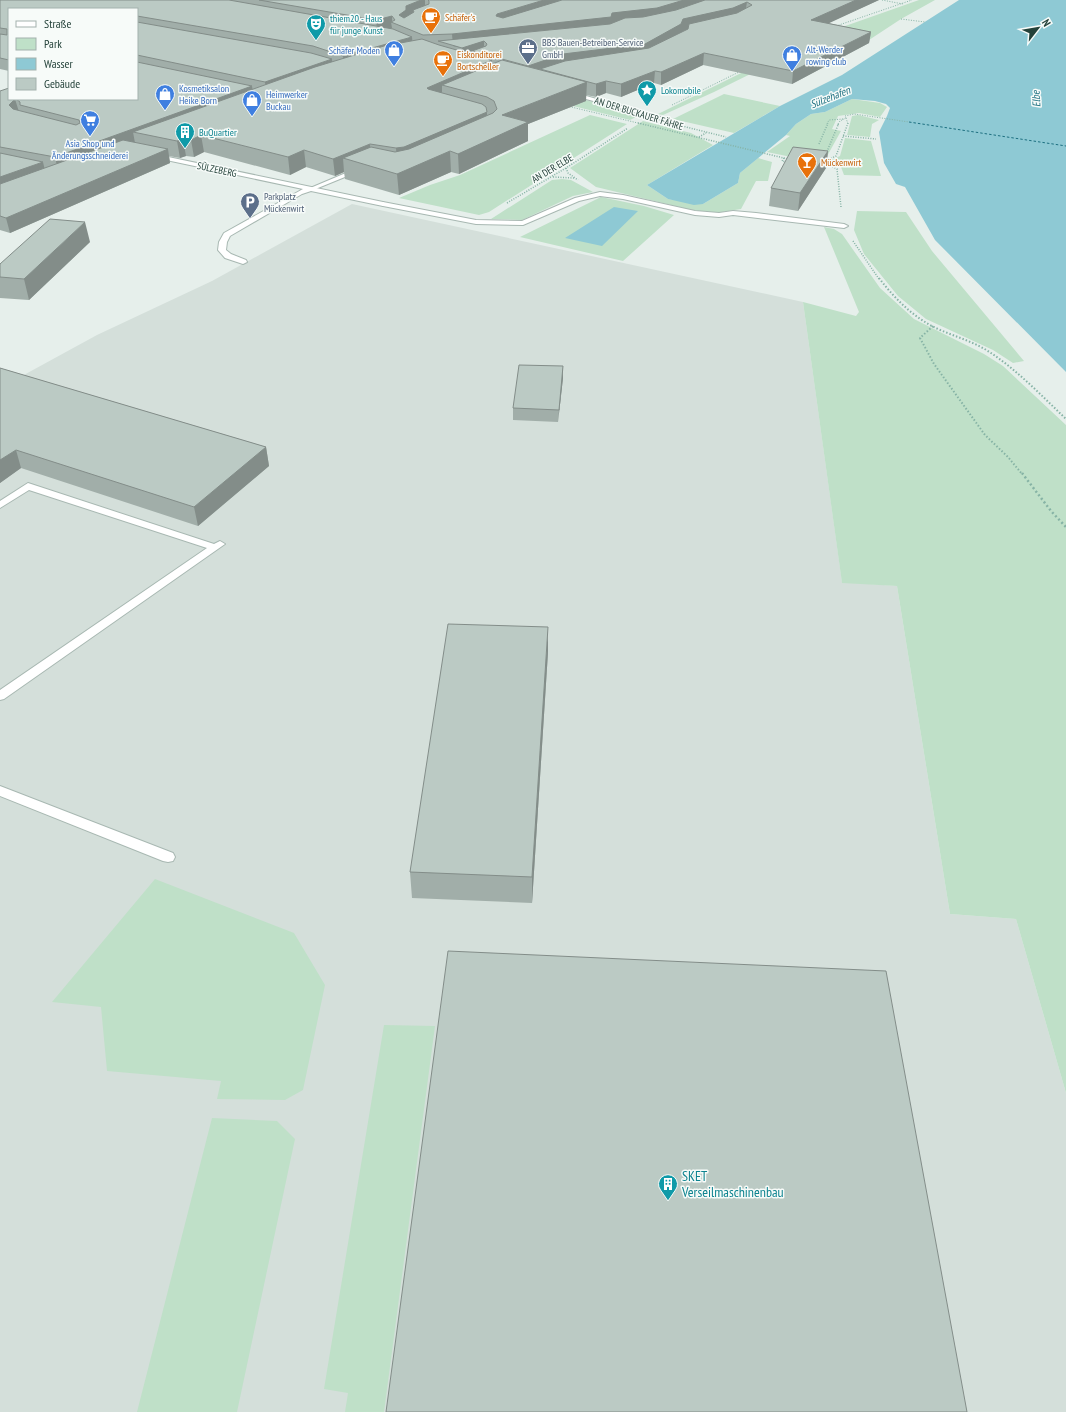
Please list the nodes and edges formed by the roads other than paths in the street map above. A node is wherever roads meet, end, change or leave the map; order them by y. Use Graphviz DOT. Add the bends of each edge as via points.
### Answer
graph roads {
  1 [pos="561,91"];
  2 [pos="664,119"];
  3 [pos="145,154"];
  4 [pos="364,167"];
  5 [pos="311,189"];
  6 [pos="844,226"];
  7 [pos="243,262"];
  8 [pos="0,505"];
  9 [pos="0,696"];
  10 [pos="0,792"];
  11 [pos="168,857"];
  1 -- 2 [label="street, AN DER BUCKAUER FÄHRE"];
  3 -- 5 [label="street, SÜLZEBERG"];
  4 -- 5 [label="street"];
  5 -- 6 [label="street, SÜLZEBERG" via="476,222 523,223 577,199 600,194 695,213 756,215"];
  5 -- 7 [label="street" via="227,235 222,250 228,256"];
  8 -- 9 [label="street" via="28,486 217,546"];
  10 -- 11 [label="street"];
}
